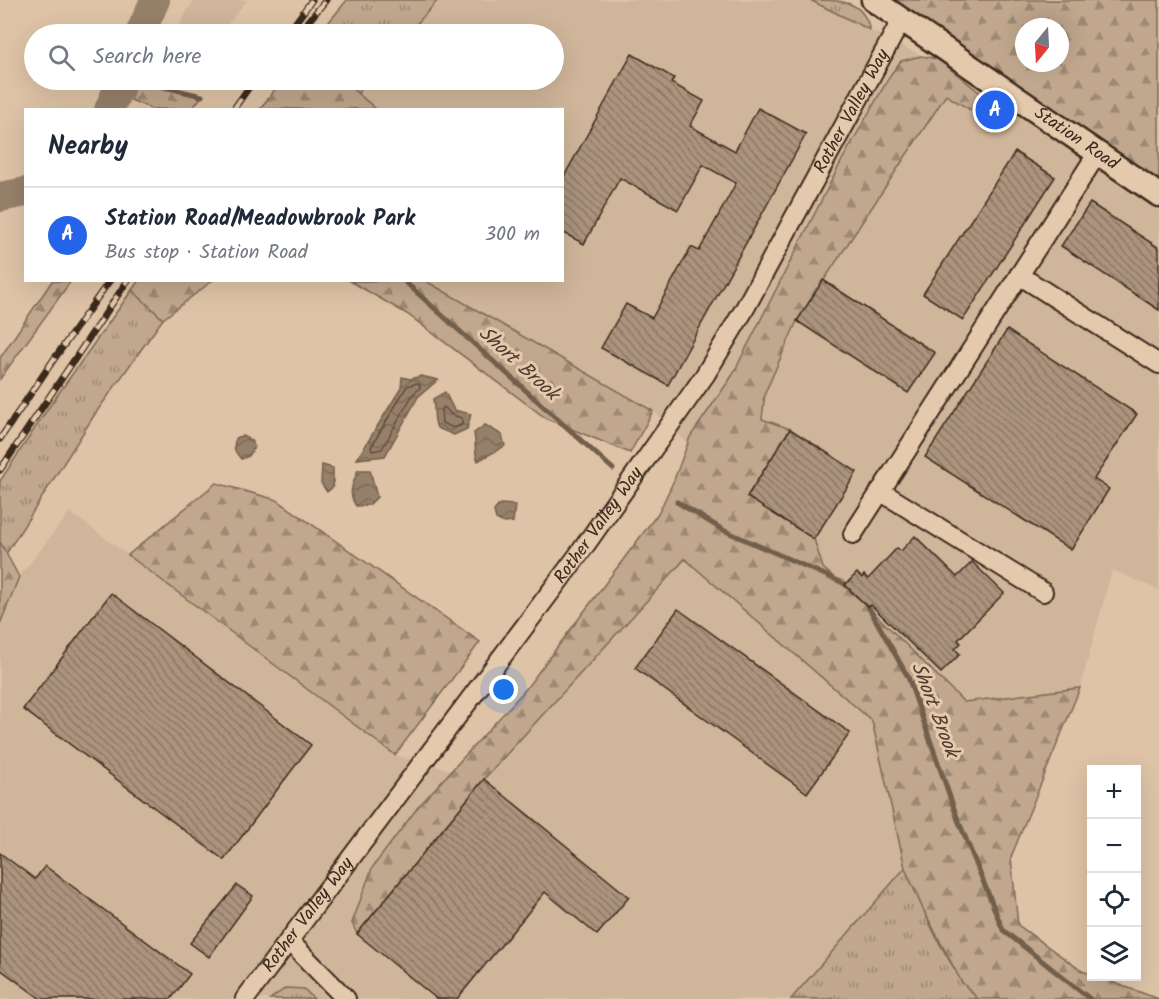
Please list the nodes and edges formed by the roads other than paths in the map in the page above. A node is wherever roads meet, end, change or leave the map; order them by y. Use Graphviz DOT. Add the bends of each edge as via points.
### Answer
graph roads {
  1 [pos="873,0"];
  2 [pos="902,19"];
  3 [pos="1097,154"];
  4 [pos="1159,195"];
  5 [pos="1019,275"];
  6 [pos="1159,364"];
  7 [pos="880,491"];
  8 [pos="853,534"];
  9 [pos="1043,592"];
  10 [pos="290,942"];
  11 [pos="245,999"];
  12 [pos="346,999"];
  1 -- 2 [label="main road, Station Road"];
  2 -- 3 [label="main road, Station Road"];
  2 -- 10 [label="street, Rother Valley Way" via="705,375 579,554"];
  3 -- 4 [label="main road, Station Road"];
  3 -- 5 [label="street"];
  5 -- 6 [label="street"];
  5 -- 7 [label="street"];
  7 -- 8 [label="street"];
  7 -- 9 [label="street"];
  10 -- 11 [label="street, Rother Valley Way"];
  10 -- 12 [label="street"];
}
